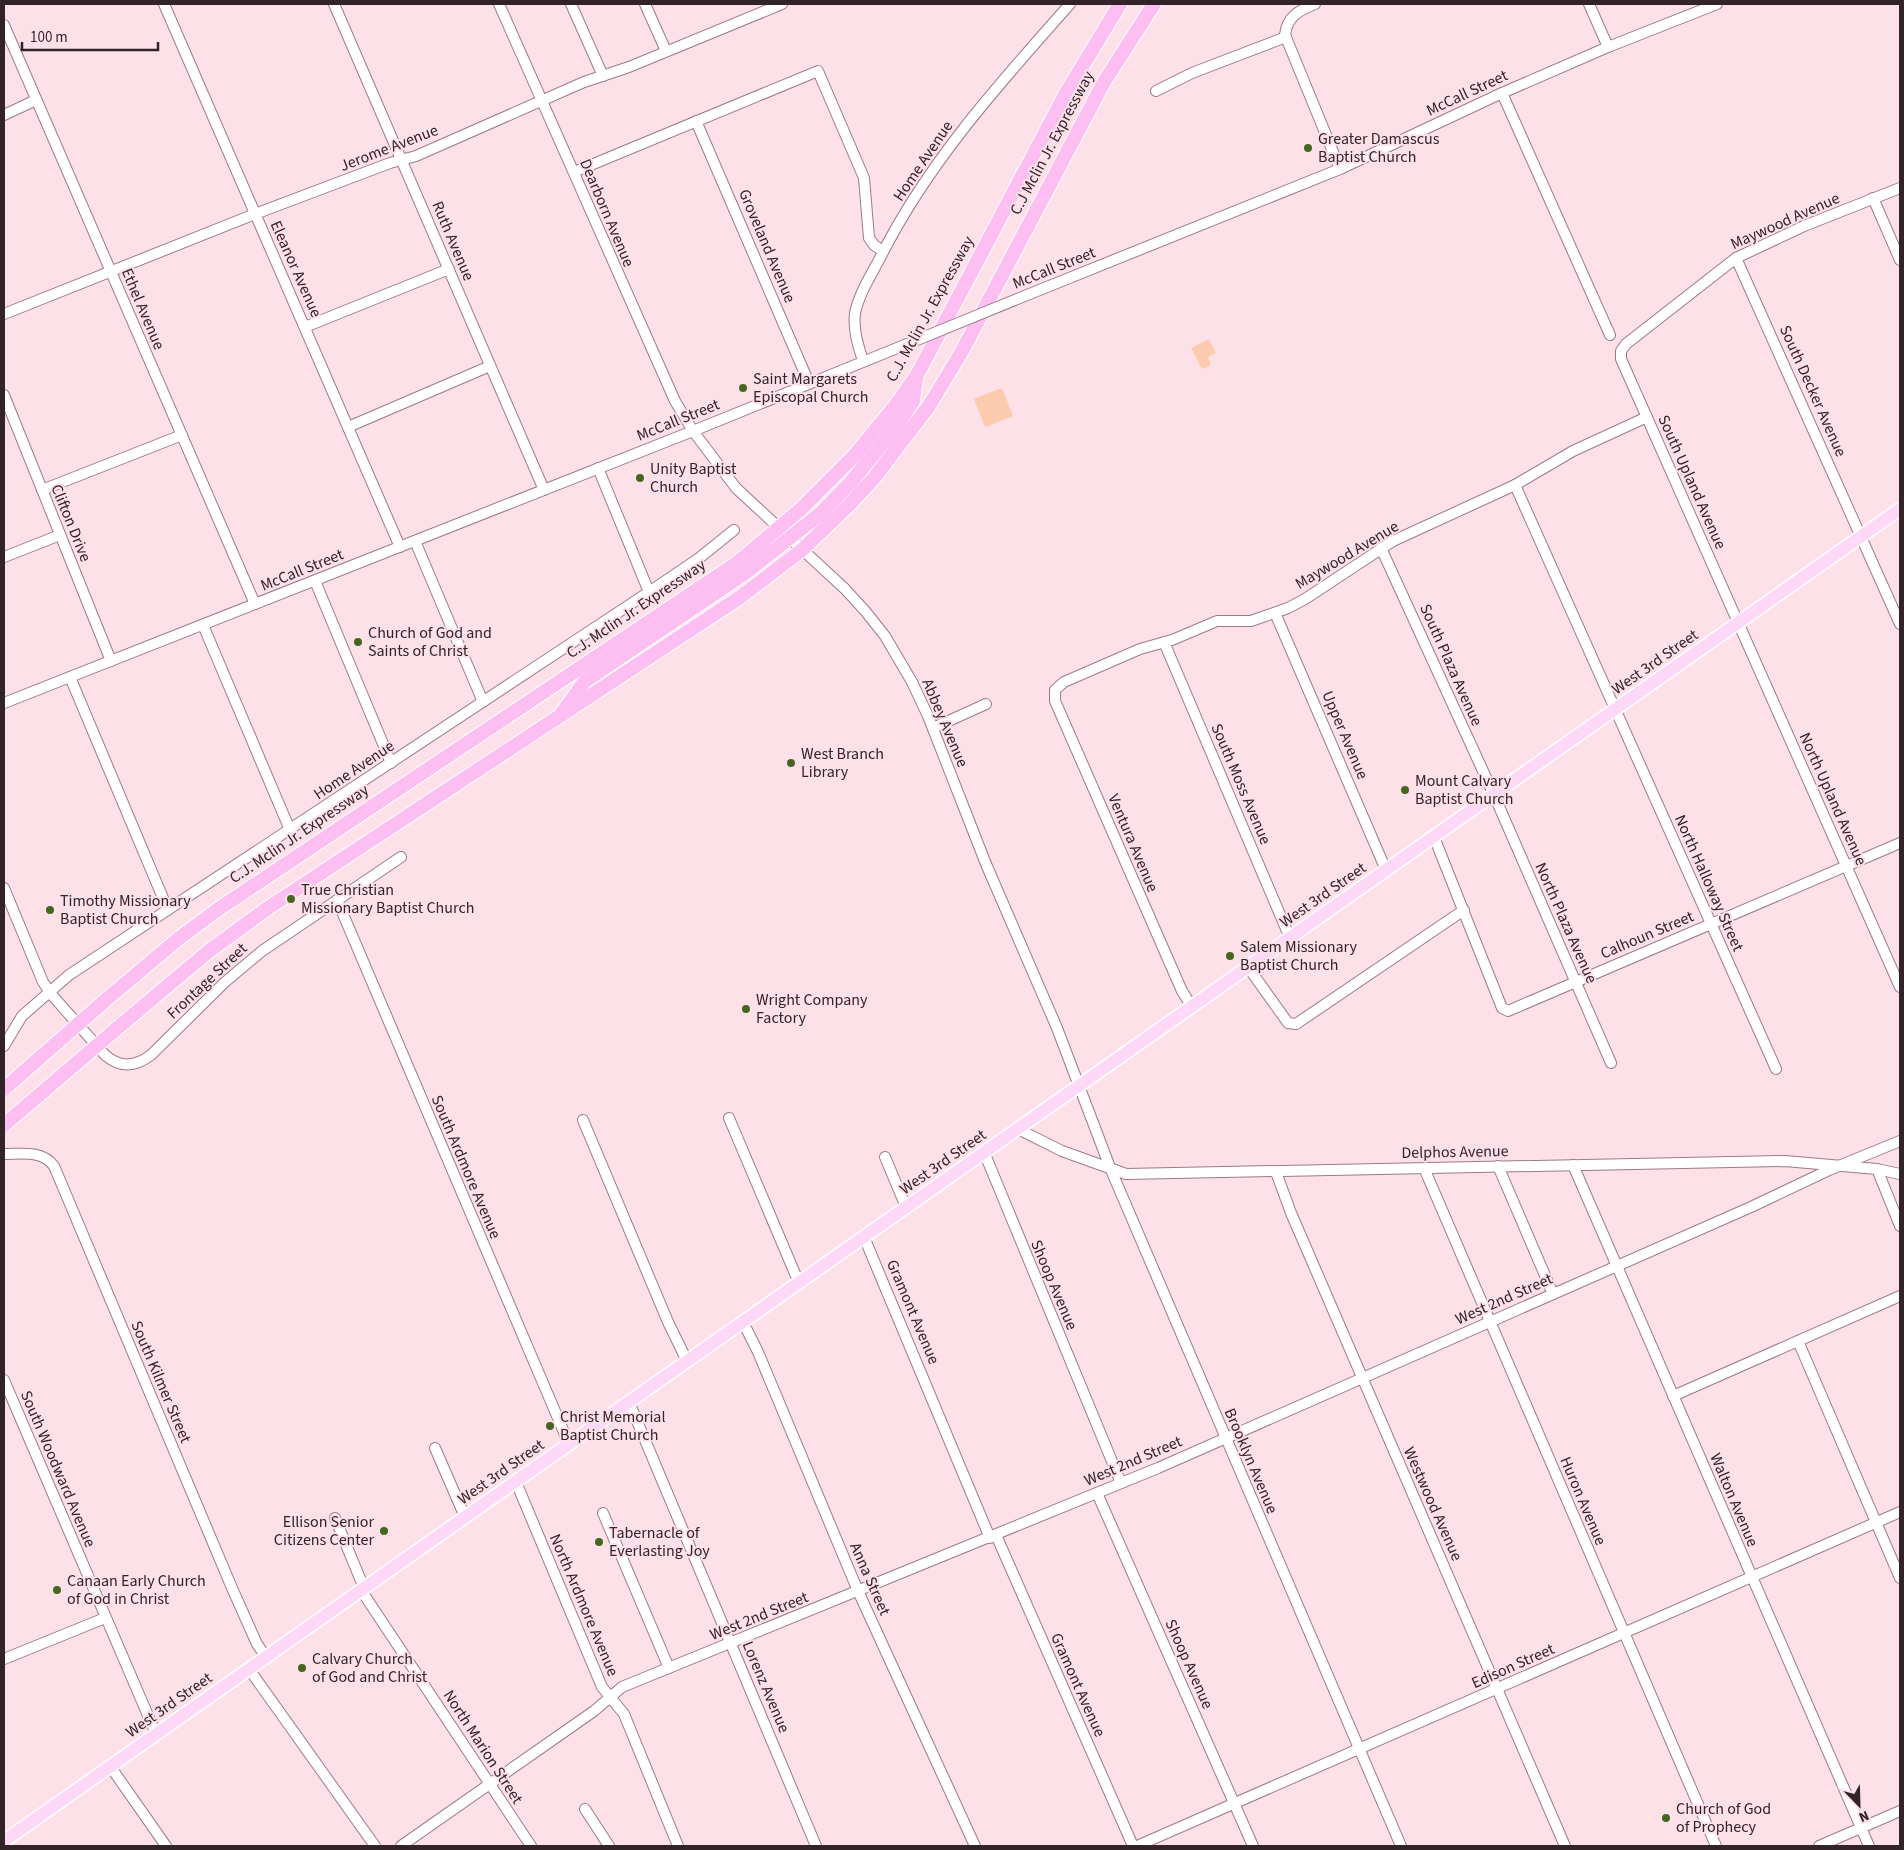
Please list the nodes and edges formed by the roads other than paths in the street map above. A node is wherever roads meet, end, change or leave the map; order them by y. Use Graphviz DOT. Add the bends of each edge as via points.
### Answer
graph roads {
  1 [pos="164,4"];
  2 [pos="334,4"];
  3 [pos="499,4"];
  4 [pos="571,4"];
  5 [pos="645,4"];
  6 [pos="782,4"];
  7 [pos="1070,4"];
  8 [pos="1120,4"];
  9 [pos="1154,4"];
  10 [pos="1315,4"];
  11 [pos="1589,4"];
  12 [pos="1717,4"];
  13 [pos="4,26"];
  14 [pos="1286,37"];
  15 [pos="1608,47"];
  16 [pos="666,51"];
  17 [pos="603,76"];
  18 [pos="1156,91"];
  19 [pos="1502,93"];
  20 [pos="36,100"];
  21 [pos="542,101"];
  22 [pos="4,115"];
  23 [pos="696,121"];
  24 [pos="401,160"];
  25 [pos="1340,168"];
  26 [pos="574,172"];
  27 [pos="1900,188"];
  28 [pos="1873,198"];
  29 [pos="255,214"];
  30 [pos="883,251"];
  31 [pos="1736,258"];
  32 [pos="1900,260"];
  33 [pos="449,270"];
  34 [pos="111,272"];
  35 [pos="4,314"];
  36 [pos="305,327"];
  37 [pos="1610,335"];
  38 [pos="1621,351"];
  39 [pos="863,361"];
  40 [pos="490,366"];
  41 [pos="917,375"];
  42 [pos="809,383"];
  43 [pos="4,396"];
  44 [pos="1647,417"];
  45 [pos="348,427"];
  46 [pos="693,431"];
  47 [pos="182,435"];
  48 [pos="598,468"];
  49 [pos="1515,485"];
  50 [pos="42,490"];
  51 [pos="544,490"];
  52 [pos="1900,509"];
  53 [pos="779,529"];
  54 [pos="734,530"];
  55 [pos="60,535"];
  56 [pos="1862,536"];
  57 [pos="790,539"];
  58 [pos="415,541"];
  59 [pos="400,547"];
  60 [pos="1381,548"];
  61 [pos="802,550"];
  62 [pos="4,557"];
  63 [pos="315,581"];
  64 [pos="649,592"];
  65 [pos="255,604"];
  66 [pos="1275,612"];
  67 [pos="1738,623"];
  68 [pos="1900,624"];
  69 [pos="203,625"];
  70 [pos="1164,642"];
  71 [pos="111,661"];
  72 [pos="70,677"];
  73 [pos="1055,690"];
  74 [pos="483,702"];
  75 [pos="4,703"];
  76 [pos="986,704"];
  77 [pos="1616,709"];
  78 [pos="560,717"];
  79 [pos="933,728"];
  80 [pos="391,763"];
  81 [pos="1494,795"];
  82 [pos="290,830"];
  83 [pos="1434,837"];
  84 [pos="1900,843"];
  85 [pos="401,857"];
  86 [pos="1847,867"];
  87 [pos="1386,870"];
  88 [pos="4,888"];
  89 [pos="337,900"];
  90 [pos="168,910"];
  91 [pos="1464,910"];
  92 [pos="1711,924"];
  93 [pos="1290,938"];
  94 [pos="1248,967"];
  95 [pos="1576,982"];
  96 [pos="1900,987"];
  97 [pos="49,992"];
  98 [pos="1192,1007"];
  99 [pos="4,1046"];
  100 [pos="1612,1063"];
  101 [pos="1776,1070"];
  102 [pos="1079,1086"];
  103 [pos="4,1089"];
  104 [pos="729,1118"];
  105 [pos="583,1120"];
  106 [pos="4,1125"];
  107 [pos="1018,1129"];
  108 [pos="1900,1141"];
  109 [pos="984,1152"];
  110 [pos="4,1154"];
  111 [pos="885,1157"];
  112 [pos="1574,1165"];
  113 [pos="1498,1166"];
  114 [pos="1844,1166"];
  115 [pos="1424,1168"];
  116 [pos="1877,1169"];
  117 [pos="1111,1170"];
  118 [pos="1276,1172"];
  119 [pos="1900,1174"];
  120 [pos="906,1207"];
  121 [pos="1900,1226"];
  122 [pos="864,1237"];
  123 [pos="1616,1266"];
  124 [pos="799,1283"];
  125 [pos="1553,1294"];
  126 [pos="1900,1296"];
  127 [pos="744,1322"];
  128 [pos="1489,1322"];
  129 [pos="1798,1341"];
  130 [pos="687,1361"];
  131 [pos="1362,1379"];
  132 [pos="4,1380"];
  133 [pos="1673,1396"];
  134 [pos="629,1402"];
  135 [pos="1224,1438"];
  136 [pos="569,1444"];
  137 [pos="435,1448"];
  138 [pos="516,1482"];
  139 [pos="1121,1483"];
  140 [pos="1097,1493"];
  141 [pos="1900,1512"];
  142 [pos="603,1513"];
  143 [pos="465,1517"];
  144 [pos="335,1518"];
  145 [pos="1876,1523"];
  146 [pos="993,1537"];
  147 [pos="1751,1578"];
  148 [pos="1900,1578"];
  149 [pos="362,1589"];
  150 [pos="858,1591"];
  151 [pos="105,1618"];
  152 [pos="1624,1634"];
  153 [pos="731,1643"];
  154 [pos="266,1657"];
  155 [pos="4,1659"];
  156 [pos="668,1668"];
  157 [pos="249,1669"];
  158 [pos="1497,1690"];
  159 [pos="610,1697"];
  160 [pos="156,1734"];
  161 [pos="1360,1750"];
  162 [pos="110,1766"];
  163 [pos="489,1784"];
  164 [pos="1234,1804"];
  165 [pos="585,1809"];
  166 [pos="1900,1811"];
  167 [pos="1861,1828"];
  168 [pos="4,1841"];
  169 [pos="166,1846"];
  170 [pos="375,1846"];
  171 [pos="401,1846"];
  172 [pos="531,1846"];
  173 [pos="609,1846"];
  174 [pos="678,1846"];
  175 [pos="816,1846"];
  176 [pos="975,1846"];
  177 [pos="1133,1846"];
  178 [pos="1137,1846"];
  179 [pos="1253,1846"];
  180 [pos="1401,1846"];
  181 [pos="1565,1846"];
  182 [pos="1716,1846"];
  183 [pos="1819,1846"];
  184 [pos="1869,1846"];
  1 -- 29 [label="street, Eleanor Avenue"];
  2 -- 24 [label="street, Ruth Avenue"];
  3 -- 21 [label="street, Dearborn Avenue"];
  4 -- 17 [label="street"];
  5 -- 16 [label="street"];
  6 -- 16 [label="street, Jerome Avenue"];
  7 -- 30 [label="street, Home Avenue" via="964,127 919,190"];
  8 -- 41 [label="highway, C.J. Mclin Jr. Expressway" via="1066,93"];
  9 -- 61 [label="highway, C.J Mclin Jr. Expressway" via="1104,82 934,398 850,504"];
  10 -- 14 [label="street" via="1293,16 1286,28"];
  11 -- 15 [label="street"];
  12 -- 15 [label="street, McCall Street"];
  13 -- 20 [label="street, Ethel Avenue"];
  14 -- 18 [label="street" via="1192,73"];
  14 -- 25 [label="street"];
  15 -- 19 [label="street, McCall Street"];
  16 -- 17 [label="street, Jerome Avenue"];
  17 -- 21 [label="street, Jerome Avenue"];
  19 -- 25 [label="street, McCall Street"];
  19 -- 37 [label="street"];
  20 -- 22 [label="street"];
  20 -- 34 [label="street, Ethel Avenue"];
  21 -- 24 [label="street, Jerome Avenue"];
  21 -- 26 [label="street, Dearborn Avenue"];
  23 -- 26 [label="street"];
  23 -- 30 [label="street" via="818,71 864,178 869,238"];
  23 -- 42 [label="street, Groveland Avenue"];
  24 -- 29 [label="street, Jerome Avenue"];
  24 -- 33 [label="street, Ruth Avenue"];
  25 -- 39 [label="street, McCall Street, bridge"];
  26 -- 46 [label="street, Dearborn Avenue" via="659,369"];
  27 -- 28 [label="street, Maywood Avenue"];
  28 -- 31 [label="street, Maywood Avenue"];
  28 -- 32 [label="street"];
  29 -- 34 [label="street, Jerome Avenue"];
  29 -- 36 [label="street, Eleanor Avenue"];
  30 -- 39 [label="street, Home Avenue" via="855,316"];
  31 -- 38 [label="street, Maywood Avenue"];
  31 -- 56 [label="street, South Decker Avenue"];
  33 -- 36 [label="street"];
  33 -- 40 [label="street, Ruth Avenue"];
  34 -- 35 [label="street, Jerome Avenue"];
  34 -- 47 [label="street, Ethel Avenue"];
  36 -- 45 [label="street, Eleanor Avenue"];
  38 -- 44 [label="street, South Upland Avenue" via="1621,359"];
  39 -- 42 [label="street, McCall Street"];
  40 -- 45 [label="street"];
  40 -- 51 [label="street, Ruth Avenue"];
  41 -- 53 [label="highway, C.J. Mclin Jr. Expressway" via="854,456"];
  41 -- 57 [label="highway" via="913,401 897,426 851,482"];
  42 -- 46 [label="street, McCall Street"];
  43 -- 50 [label="street, Clifton Drive"];
  44 -- 49 [label="street, Maywood Avenue" via="1573,451"];
  44 -- 67 [label="street, South Upland Avenue"];
  45 -- 59 [label="street, Eleanor Avenue"];
  46 -- 48 [label="street, McCall Street"];
  46 -- 53 [label="street, Abbey Avenue" via="736,488"];
  47 -- 50 [label="street"];
  47 -- 65 [label="street, Ethel Avenue"];
  48 -- 51 [label="street, McCall Street"];
  48 -- 64 [label="street"];
  49 -- 60 [label="street, Maywood Avenue"];
  49 -- 77 [label="street, North Halloway Street"];
  50 -- 55 [label="street, Clifton Drive"];
  51 -- 58 [label="street, McCall Street"];
  52 -- 56 [label="main road, West 3rd Street"];
  53 -- 57 [label="street, Abbey Avenue"];
  53 -- 103 [label="highway, C.J. Mclin Jr. Expressway, bridge" via="736,563 217,910 178,939"];
  54 -- 64 [label="street, Home Avenue"];
  55 -- 62 [label="street"];
  55 -- 71 [label="street, Clifton Drive"];
  56 -- 67 [label="main road, West 3rd Street"];
  56 -- 68 [label="street, South Decker Avenue"];
  57 -- 61 [label="street, Abbey Avenue"];
  57 -- 78 [label="highway" via="585,681"];
  58 -- 59 [label="street, McCall Street"];
  58 -- 74 [label="street"];
  59 -- 63 [label="street, McCall Street"];
  60 -- 66 [label="street, Maywood Avenue" via="1305,599"];
  60 -- 81 [label="street, South Plaza Avenue"];
  61 -- 78 [label="highway" via="739,598"];
  61 -- 79 [label="street, Abbey Avenue" via="845,589 885,636 912,682"];
  63 -- 65 [label="street, McCall Street"];
  63 -- 80 [label="street"];
  64 -- 74 [label="street, Home Avenue"];
  65 -- 69 [label="street, McCall Street"];
  66 -- 70 [label="street, Maywood Avenue" via="1241,623 1217,621"];
  66 -- 87 [label="street, Upper Avenue"];
  67 -- 77 [label="main road, West 3rd Street"];
  67 -- 86 [label="street, North Upland Avenue"];
  69 -- 71 [label="street, McCall Street"];
  69 -- 82 [label="street"];
  70 -- 73 [label="street, Maywood Avenue" via="1064,682"];
  70 -- 93 [label="street, South Moss Avenue"];
  71 -- 72 [label="street, McCall Street"];
  72 -- 75 [label="street, McCall Street"];
  72 -- 90 [label="street"];
  73 -- 98 [label="street, Ventura Avenue" via="1055,701 1182,991"];
  74 -- 80 [label="street, Home Avenue"];
  76 -- 79 [label="street"];
  77 -- 81 [label="main road, West 3rd Street"];
  77 -- 92 [label="street, North Halloway Street"];
  78 -- 106 [label="highway, bridge" via="238,930"];
  79 -- 102 [label="street, Abbey Avenue"];
  80 -- 82 [label="street, Home Avenue"];
  81 -- 83 [label="main road, West 3rd Street"];
  81 -- 95 [label="street, North Plaza Avenue"];
  82 -- 90 [label="street, Home Avenue"];
  83 -- 87 [label="main road, West 3rd Street"];
  83 -- 91 [label="street"];
  84 -- 86 [label="street, Calhoun Street"];
  85 -- 89 [label="street, Frontage Street"];
  86 -- 92 [label="street, Calhoun Street"];
  86 -- 96 [label="street, North Upland Avenue"];
  87 -- 93 [label="main road, West 3rd Street"];
  88 -- 97 [label="street, Frontage Street"];
  89 -- 97 [label="street, Frontage Street" via="246,964 151,1055 134,1064 120,1064 104,1055"];
  89 -- 136 [label="street, South Ardmore Avenue"];
  90 -- 97 [label="street, Home Avenue"];
  91 -- 94 [label="street" via="1296,1024 1288,1023"];
  91 -- 95 [label="street, Calhoun Street" via="1502,1008 1506,1010"];
  92 -- 95 [label="street, Calhoun Street"];
  92 -- 101 [label="street, North Halloway Street"];
  93 -- 94 [label="main road, West 3rd Street"];
  94 -- 98 [label="main road, West 3rd Street"];
  95 -- 100 [label="street, North Plaza Avenue"];
  97 -- 99 [label="street, Home Avenue" via="22,1016"];
  98 -- 102 [label="main road, West 3rd Street"];
  102 -- 107 [label="main road, West 3rd Street"];
  102 -- 117 [label="street, Brooklyn Avenue"];
  104 -- 124 [label="street"];
  105 -- 130 [label="street"];
  107 -- 109 [label="main road, West 3rd Street"];
  107 -- 117 [label="street, Delphos Avenue"];
  108 -- 114 [label="street, West 2nd Street"];
  109 -- 120 [label="main road, West 3rd Street"];
  109 -- 139 [label="street, Shoop Avenue"];
  110 -- 154 [label="street, South Kilmer Street" via="37,1154 54,1166 232,1588"];
  111 -- 120 [label="street"];
  112 -- 113 [label="street, Delphos Avenue"];
  112 -- 114 [label="street, Delphos Avenue" via="1785,1161"];
  112 -- 123 [label="street, Walton Avenue"];
  113 -- 115 [label="street, Delphos Avenue"];
  113 -- 125 [label="street"];
  114 -- 116 [label="street, Delphos Avenue"];
  114 -- 123 [label="street, West 2nd Street"];
  115 -- 118 [label="street, Delphos Avenue"];
  115 -- 128 [label="street, Huron Avenue"];
  116 -- 119 [label="street, Delphos Avenue"];
  116 -- 121 [label="street"];
  117 -- 118 [label="street, Delphos Avenue" via="1126,1174"];
  117 -- 135 [label="street, Brooklyn Avenue"];
  118 -- 131 [label="street, Westwood Avenue"];
  120 -- 122 [label="main road, West 3rd Street"];
  122 -- 124 [label="main road, West 3rd Street"];
  122 -- 146 [label="street, Gramont Avenue"];
  123 -- 125 [label="street, West 2nd Street"];
  123 -- 133 [label="street, Walton Avenue"];
  124 -- 127 [label="main road, West 3rd Street"];
  125 -- 128 [label="street, West 2nd Street"];
  126 -- 129 [label="street"];
  127 -- 130 [label="main road, West 3rd Street"];
  127 -- 150 [label="street, Anna Street"];
  128 -- 131 [label="street, West 2nd Street"];
  128 -- 152 [label="street, Huron Avenue"];
  129 -- 133 [label="street"];
  129 -- 145 [label="street"];
  130 -- 134 [label="main road, West 3rd Street"];
  131 -- 135 [label="street, West 2nd Street"];
  131 -- 158 [label="street, Westwood Avenue"];
  132 -- 151 [label="street, South Woodward Avenue"];
  133 -- 147 [label="street, Walton Avenue"];
  134 -- 136 [label="main road, West 3rd Street"];
  134 -- 153 [label="street, Lorenz Avenue"];
  135 -- 139 [label="street, West 2nd Street"];
  135 -- 161 [label="street, Brooklyn Avenue"];
  136 -- 138 [label="main road, West 3rd Street"];
  137 -- 143 [label="street"];
  138 -- 143 [label="main road, West 3rd Street"];
  138 -- 159 [label="street, North Ardmore Avenue" via="602,1687"];
  139 -- 140 [label="street, West 2nd Street"];
  140 -- 146 [label="street, West 2nd Street"];
  140 -- 164 [label="street, Shoop Avenue"];
  141 -- 145 [label="street, Edison Street"];
  142 -- 156 [label="street"];
  143 -- 149 [label="main road, West 3rd Street"];
  144 -- 149 [label="street, North Marion Street"];
  145 -- 147 [label="street, Edison Street"];
  145 -- 148 [label="street"];
  146 -- 150 [label="street, West 2nd Street"];
  146 -- 177 [label="street, Gramont Avenue"];
  147 -- 152 [label="street, Edison Street"];
  147 -- 167 [label="street, Walton Avenue"];
  149 -- 154 [label="main road, West 3rd Street"];
  149 -- 163 [label="street, North Marion Street"];
  150 -- 153 [label="street, West 2nd Street"];
  150 -- 176 [label="street, Anna Street"];
  151 -- 155 [label="street"];
  151 -- 160 [label="street, South Woodward Avenue"];
  152 -- 158 [label="street, Edison Street"];
  152 -- 182 [label="street, Huron Avenue"];
  153 -- 156 [label="street, West 2nd Street"];
  153 -- 175 [label="street, Lorenz Avenue"];
  154 -- 157 [label="main road, West 3rd Street"];
  156 -- 159 [label="street, West 2nd Street" via="622,1687"];
  157 -- 160 [label="main road, West 3rd Street"];
  157 -- 170 [label="street"];
  158 -- 161 [label="street, Edison Street"];
  158 -- 181 [label="street, Westwood Avenue"];
  159 -- 163 [label="street, West 2nd Street"];
  159 -- 174 [label="street, North Ardmore Avenue" via="624,1714"];
  160 -- 162 [label="main road, West 3rd Street"];
  161 -- 164 [label="street, Edison Street"];
  161 -- 180 [label="street, Brooklyn Avenue"];
  162 -- 168 [label="main road, West 3rd Street"];
  162 -- 169 [label="street"];
  163 -- 171 [label="street, West 2nd Street"];
  163 -- 172 [label="street, North Marion Street"];
  164 -- 178 [label="street, Edison Street"];
  164 -- 179 [label="street, Shoop Avenue"];
  165 -- 173 [label="street"];
  166 -- 167 [label="street"];
  167 -- 183 [label="street"];
  167 -- 184 [label="street, Walton Avenue"];
}
